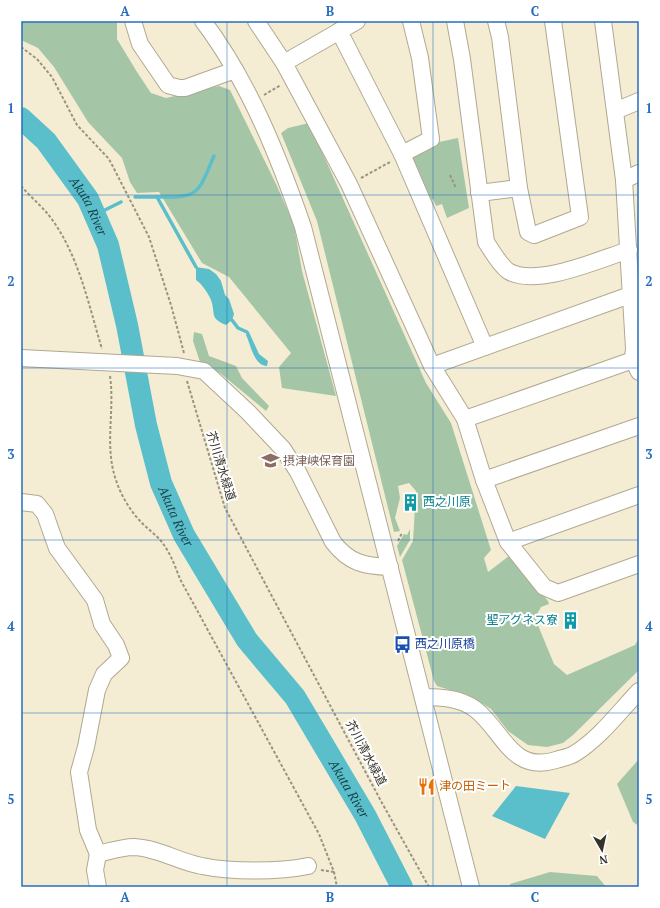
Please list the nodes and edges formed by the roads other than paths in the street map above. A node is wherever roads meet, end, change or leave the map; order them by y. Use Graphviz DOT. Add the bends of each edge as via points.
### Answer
graph roads {
  1 [pos="133,21"];
  2 [pos="202,21"];
  3 [pos="256,21"];
  4 [pos="357,21"];
  5 [pos="411,21"];
  6 [pos="455,21"];
  7 [pos="496,21"];
  8 [pos="553,21"];
  9 [pos="603,21"];
  10 [pos="339,31"];
  11 [pos="284,62"];
  12 [pos="235,70"];
  13 [pos="639,101"];
  14 [pos="614,111"];
  15 [pos="396,158"];
  16 [pos="639,173"];
  17 [pos="624,180"];
  18 [pos="519,188"];
  19 [pos="479,193"];
  20 [pos="629,250"];
  21 [pos="630,295"];
  22 [pos="485,347"];
  23 [pos="22,358"];
  24 [pos="432,366"];
  25 [pos="636,366"];
  26 [pos="465,419"];
  27 [pos="639,426"];
  28 [pos="484,480"];
  29 [pos="639,495"];
  30 [pos="21,502"];
  31 [pos="508,542"];
  32 [pos="639,564"];
  33 [pos="390,567"];
  34 [pos="639,691"];
  35 [pos="423,697"];
  36 [pos="98,854"];
  37 [pos="308,866"];
  38 [pos="98,887"];
  39 [pos="471,887"];
  1 -- 12 [label="street" via="140,44 168,85 185,88"];
  2 -- 12 [label="street"];
  3 -- 11 [label="street"];
  4 -- 10 [label="street"];
  5 -- 15 [label="street" via="420,58 431,138"];
  6 -- 19 [label="street"];
  7 -- 18 [label="street"];
  8 -- 18 [label="street" via="580,217 534,235 528,232"];
  9 -- 14 [label="street"];
  10 -- 11 [label="street"];
  10 -- 15 [label="street"];
  11 -- 24 [label="street" via="349,184"];
  12 -- 33 [label="street" via="269,138 303,227"];
  13 -- 14 [label="street"];
  14 -- 17 [label="street"];
  15 -- 22 [label="street"];
  16 -- 17 [label="street"];
  17 -- 20 [label="street"];
  18 -- 19 [label="street"];
  19 -- 20 [label="street" via="486,242 508,271 524,276 548,276"];
  20 -- 21 [label="street"];
  21 -- 22 [label="street"];
  21 -- 25 [label="street"];
  22 -- 24 [label="street"];
  23 -- 33 [label="street" via="182,367 204,371 283,449 298,472 333,542 340,550 360,563"];
  24 -- 26 [label="street"];
  25 -- 26 [label="street"];
  26 -- 28 [label="street"];
  27 -- 28 [label="street"];
  28 -- 31 [label="street"];
  29 -- 31 [label="street"];
  30 -- 36 [label="street" via="37,504 45,514 57,548 92,594 102,624 121,658 104,674 97,690 79,772 88,830"];
  31 -- 32 [label="street" via="544,587 558,593"];
  33 -- 35 [label="street"];
  34 -- 35 [label="street" via="592,740 573,755 548,762 526,761 468,705 451,699"];
  35 -- 39 [label="street"];
  36 -- 37 [label="street" via="134,847 210,867 281,870"];
  36 -- 38 [label="street" via="95,870"];
}
